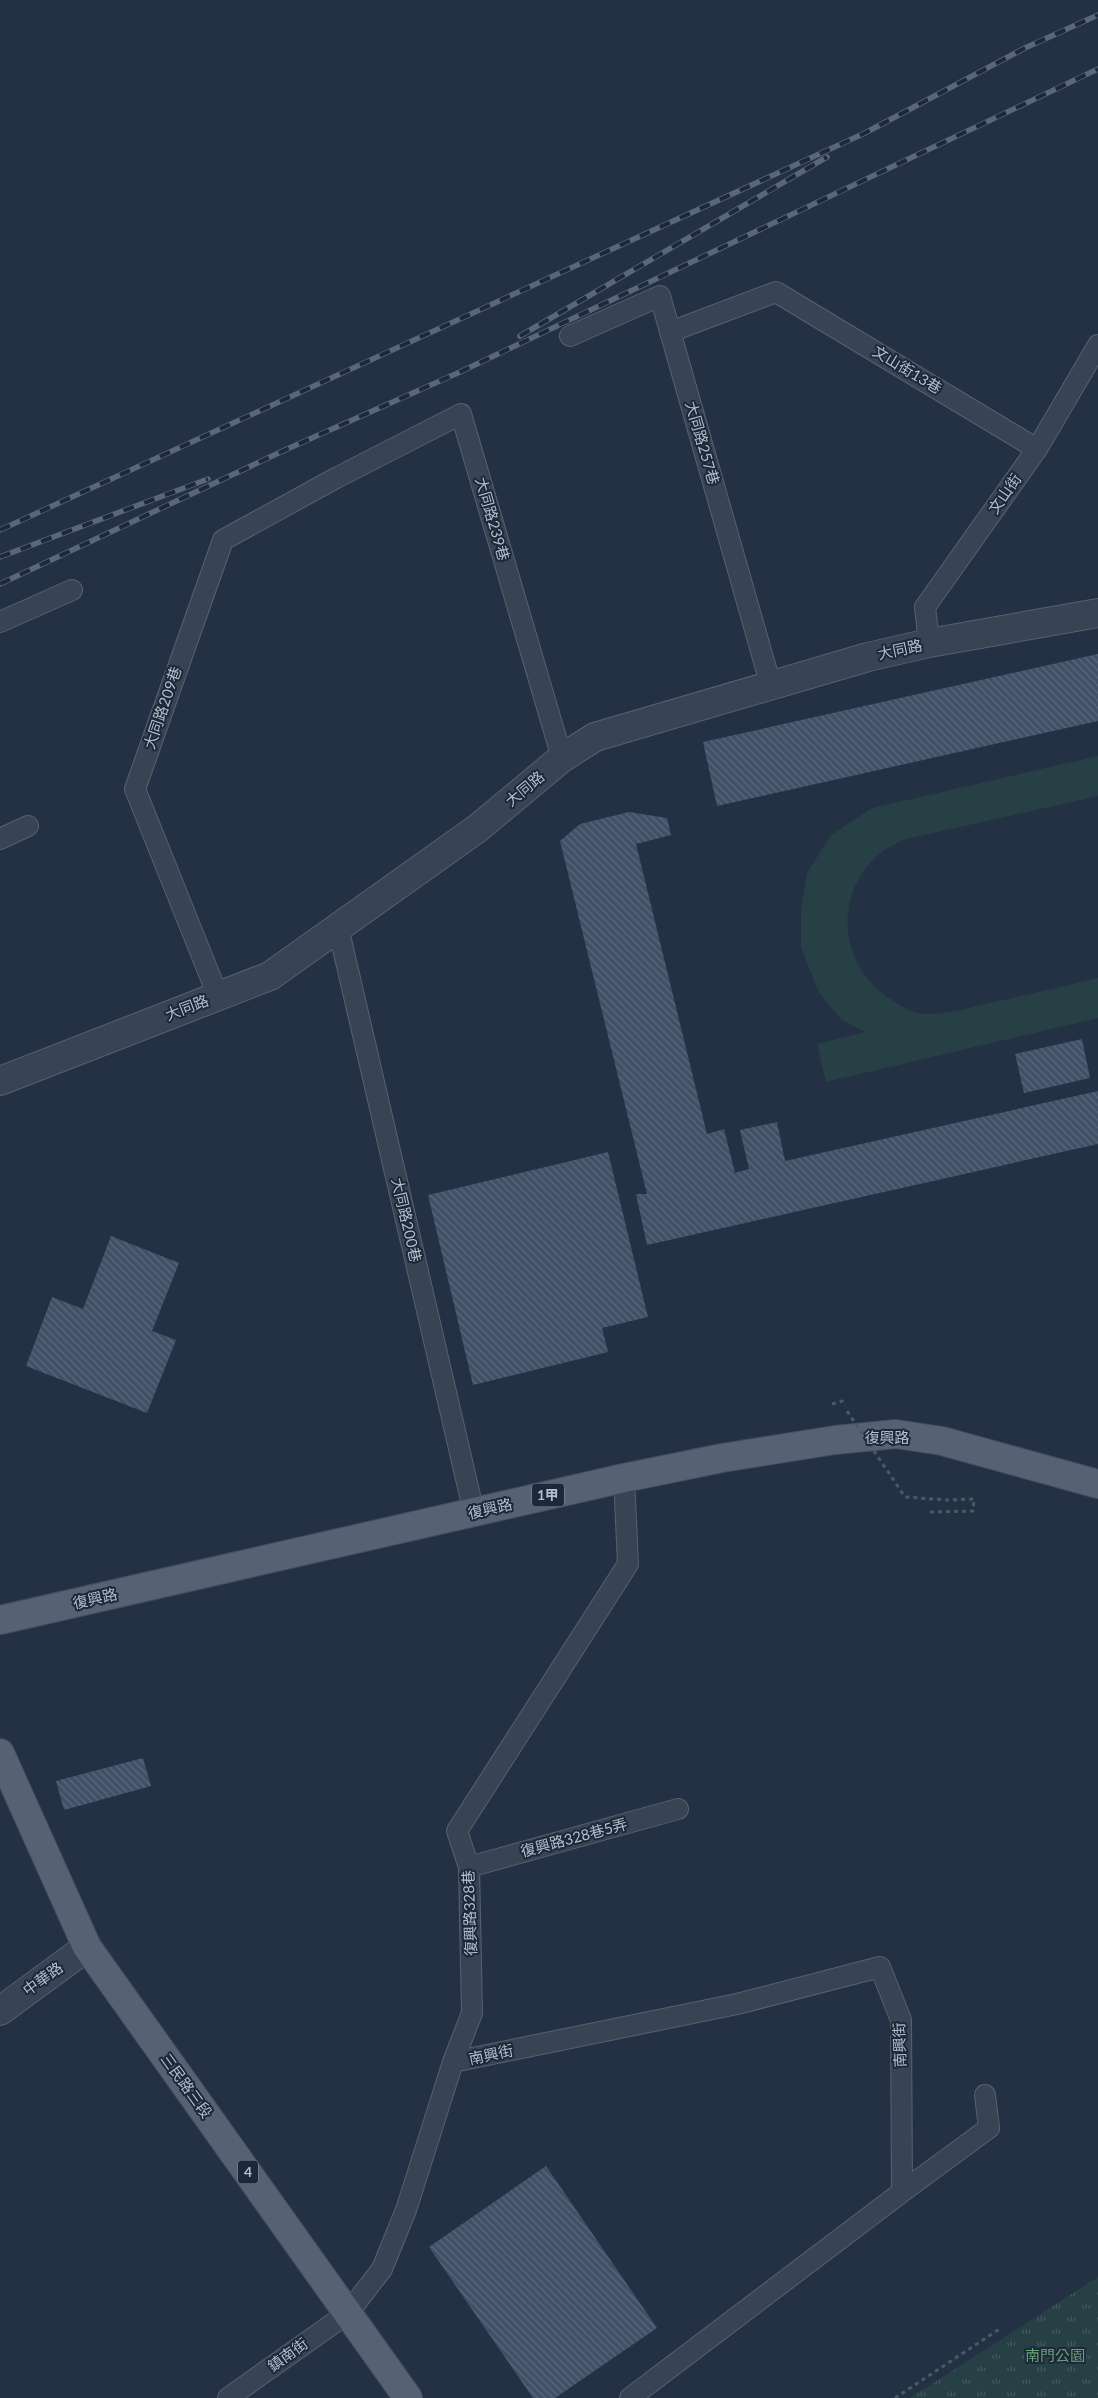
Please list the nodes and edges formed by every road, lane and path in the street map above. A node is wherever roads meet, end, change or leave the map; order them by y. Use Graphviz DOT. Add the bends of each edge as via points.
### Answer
graph roads {
  1 [pos="670,332"];
  2 [pos="570,336"];
  3 [pos="1098,345"];
  4 [pos="1089,374"];
  5 [pos="1037,449"];
  6 [pos="336,478"];
  7 [pos="72,590"];
  8 [pos="1098,613"];
  9 [pos="0,622"];
  10 [pos="929,643"];
  11 [pos="771,686"];
  12 [pos="562,758"];
  13 [pos="28,826"];
  14 [pos="0,839"];
  15 [pos="338,927"];
  16 [pos="218,996"];
  17 [pos="0,1081"];
  18 [pos="847,1411"];
  19 [pos="624,1478"];
  20 [pos="1098,1484"];
  21 [pos="930,1512"];
  22 [pos="474,1513"];
  23 [pos="0,1620"];
  24 [pos="0,1753"];
  25 [pos="678,1810"];
  26 [pos="469,1867"];
  27 [pos="87,1947"];
  28 [pos="0,2011"];
  29 [pos="453,2062"];
  30 [pos="985,2095"];
  31 [pos="902,2192"];
  32 [pos="348,2313"];
  33 [pos="1001,2328"];
  34 [pos="228,2398"];
  35 [pos="408,2398"];
  36 [pos="630,2398"];
  37 [pos="895,2398"];
  1 -- 2 [label="lane, 大同路257巷" via="660,296"];
  1 -- 5 [label="lane, 文山街13巷" via="776,292"];
  1 -- 11 [label="lane, 大同路257巷"];
  3 -- 4 [label="lane, 文山街"];
  4 -- 5 [label="lane, 文山街"];
  5 -- 10 [label="lane, 文山街" via="924,607"];
  6 -- 12 [label="lane, 大同路239巷" via="461,414"];
  6 -- 16 [label="lane, 大同路209巷" via="222,540 135,789"];
  7 -- 9 [label="lane"];
  8 -- 10 [label="street, 大同路"];
  10 -- 11 [label="street, 大同路" via="868,657"];
  11 -- 12 [label="street, 大同路" via="595,738"];
  12 -- 15 [label="street, 大同路" via="478,828"];
  13 -- 14 [label="lane"];
  15 -- 16 [label="street, 大同路" via="270,976"];
  15 -- 22 [label="lane, 大同路200巷"];
  16 -- 17 [label="street, 大同路"];
  18 -- 21 [label="path, bridge" via="904,1497 974,1499 973,1511"];
  19 -- 20 [label="main road, 復興路 / 1甲" via="722,1458 896,1434 942,1441"];
  19 -- 22 [label="main road, 復興路 / 1甲"];
  19 -- 26 [label="lane, 復興路328巷" via="628,1564 457,1831"];
  22 -- 23 [label="main road, 復興路 / 1甲"];
  24 -- 27 [label="main road, 三民路三段 / 4"];
  25 -- 26 [label="lane, 復興路328巷5弄"];
  26 -- 29 [label="lane, 復興路328巷" via="472,2013"];
  27 -- 28 [label="street, 中華路"];
  27 -- 32 [label="main road, 三民路三段 / 4"];
  29 -- 31 [label="lane, 南興街" via="737,2004 880,1967 901,2020"];
  29 -- 32 [label="lane, 復興路328巷" via="406,2210 382,2269"];
  30 -- 31 [label="lane" via="989,2128"];
  31 -- 36 [label="lane"];
  32 -- 34 [label="lane, 鎮南街"];
  32 -- 35 [label="main road, 三民路三段 / 4"];
  33 -- 37 [label="path"];
}
